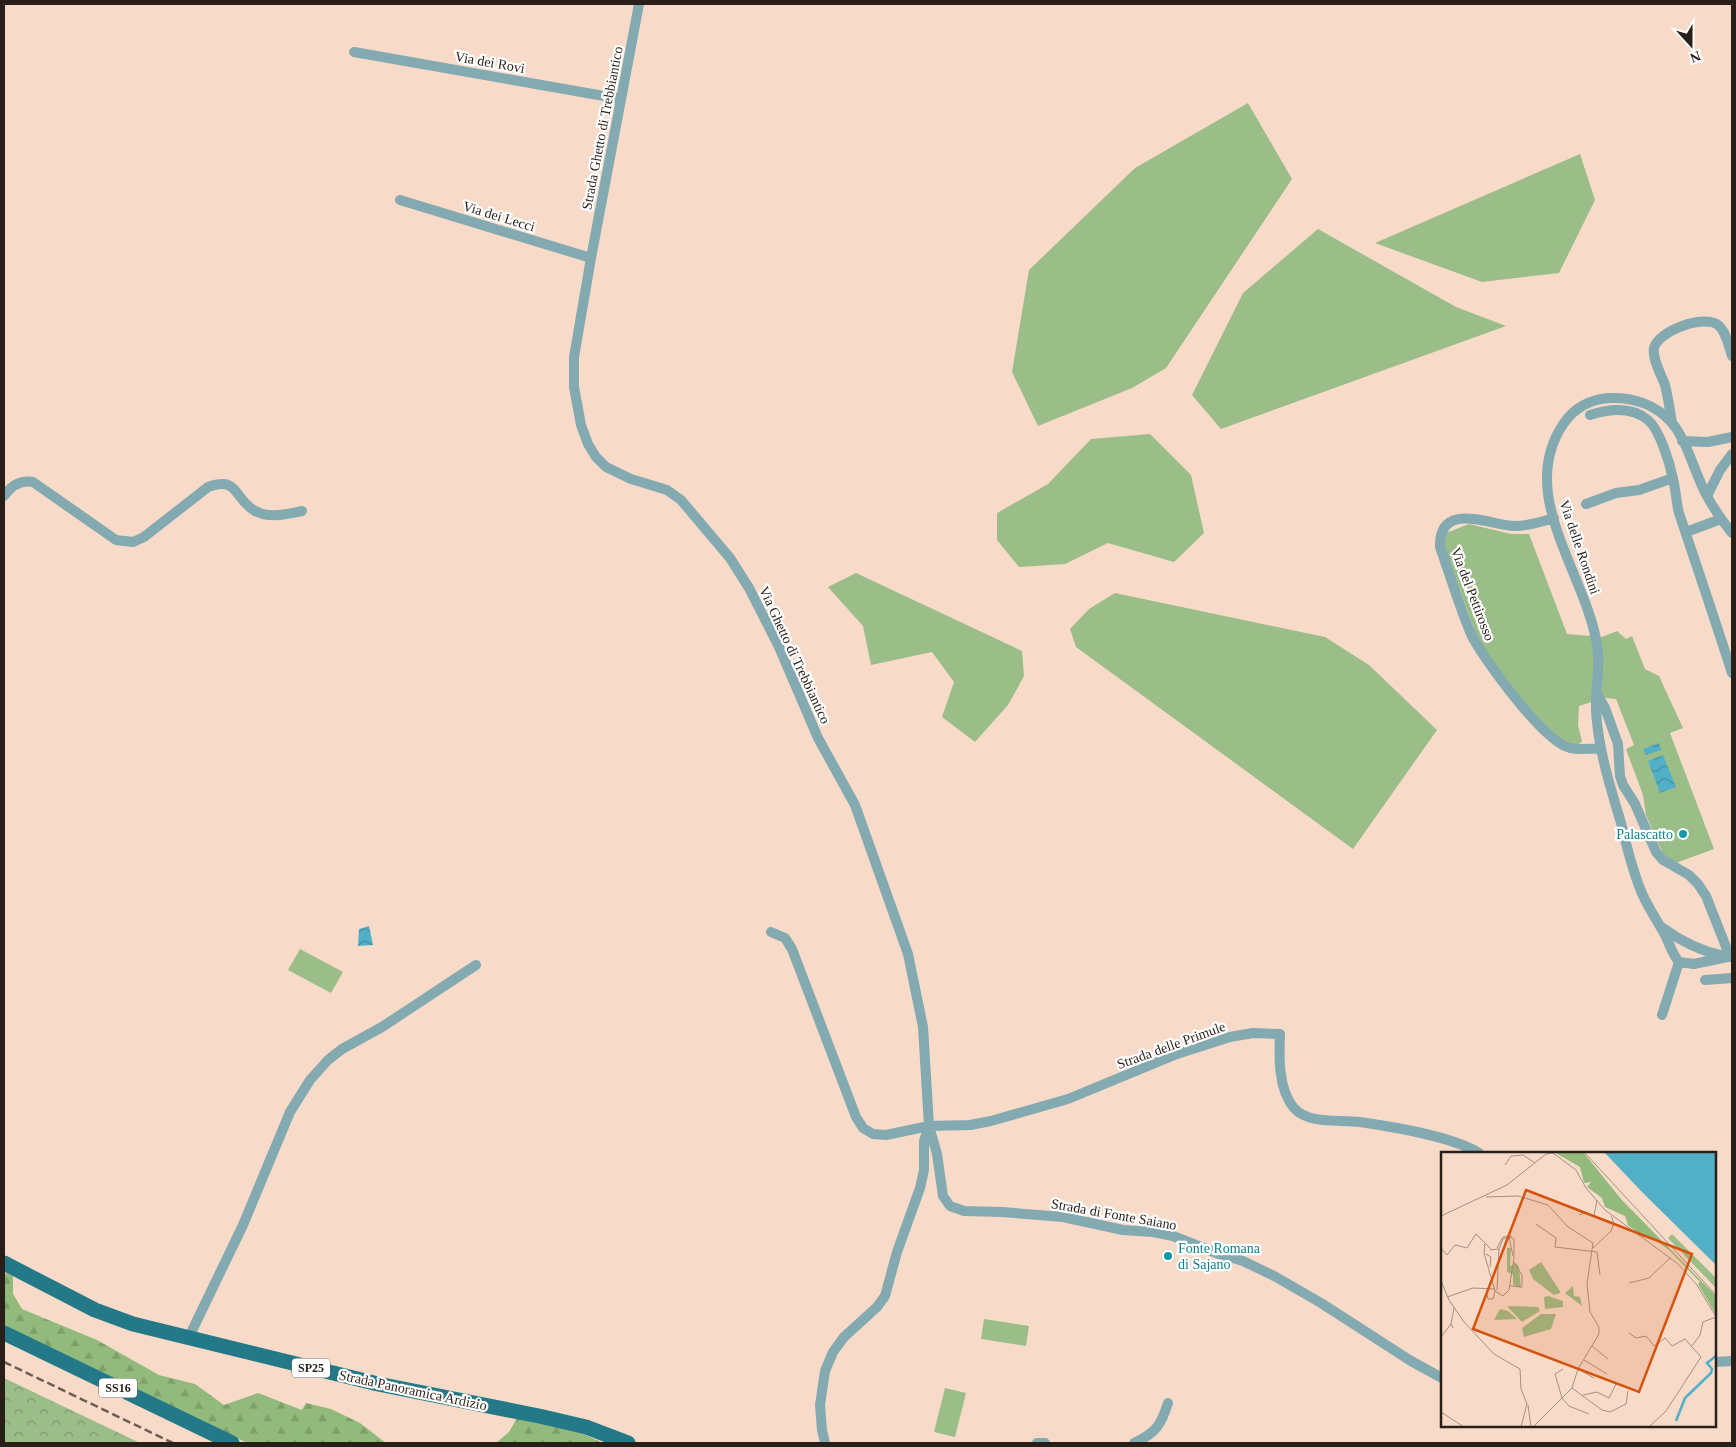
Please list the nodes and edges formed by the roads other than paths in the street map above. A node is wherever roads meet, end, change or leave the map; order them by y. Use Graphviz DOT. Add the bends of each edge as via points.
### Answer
graph roads {
  1 [pos="639,4"];
  2 [pos="354,52"];
  3 [pos="621,99"];
  4 [pos="400,200"];
  5 [pos="591,258"];
  6 [pos="1732,356"];
  7 [pos="1590,415"];
  8 [pos="1672,423"];
  9 [pos="1732,437"];
  10 [pos="1682,440"];
  11 [pos="1732,454"];
  12 [pos="1673,478"];
  13 [pos="4,496"];
  14 [pos="1707,496"];
  15 [pos="1586,504"];
  16 [pos="302,511"];
  17 [pos="1554,518"];
  18 [pos="1721,520"];
  19 [pos="1686,532"];
  20 [pos="1732,533"];
  21 [pos="1732,673"];
  22 [pos="1597,693"];
  23 [pos="1601,748"];
  24 [pos="1660,926"];
  25 [pos="771,932"];
  26 [pos="1731,956"];
  27 [pos="1679,962"];
  28 [pos="476,965"];
  29 [pos="1732,978"];
  30 [pos="1705,980"];
  31 [pos="1662,1015"];
  32 [pos="929,1126"];
  33 [pos="1477,1152"];
  34 [pos="4,1263"];
  35 [pos="4,1333"];
  36 [pos="188,1337"];
  37 [pos="1732,1361"];
  38 [pos="1716,1362"];
  39 [pos="1441,1377"];
  40 [pos="1168,1403"];
  41 [pos="232,1443"];
  42 [pos="628,1443"];
  43 [pos="825,1443"];
  44 [pos="1037,1443"];
  45 [pos="1045,1443"];
  46 [pos="1134,1443"];
  1 -- 3 [label="street, Strada Ghetto di Trebbiantico"];
  2 -- 3 [label="street, Via dei Rovi"];
  3 -- 5 [label="street, Strada Ghetto di Trebbiantico"];
  4 -- 5 [label="street, Via dei Lecci"];
  5 -- 32 [label="street, Via Ghetto di Trebbiantico" via="574,358 574,387 588,444 606,467 667,490 681,500 730,558 775,639 818,738 855,805 908,954 923,1027"];
  6 -- 8 [label="street" via="1724,332 1710,321 1700,321 1665,333 1658,340 1654,348 1655,357"];
  7 -- 12 [label="street" via="1604,410 1620,410 1635,412 1649,421 1658,434"];
  8 -- 10 [label="street, Via delle Rondini"];
  8 -- 17 [label="street, Via delle Rondini" via="1657,409 1621,397 1602,398 1584,404 1568,416 1548,455 1546,476"];
  9 -- 10 [label="street" via="1708,442"];
  10 -- 14 [label="street, Via delle Rondini"];
  11 -- 14 [label="street"];
  12 -- 15 [label="street"];
  12 -- 19 [label="street" via="1678,510"];
  13 -- 16 [label="street" via="18,484 33,482 116,540 133,542 208,487 217,484 231,486 248,505 265,514 280,516"];
  14 -- 18 [label="street, Via delle Rondini"];
  17 -- 22 [label="street, Via delle Rondini" via="1594,626 1599,667"];
  17 -- 23 [label="street, Via del Pettirosso" via="1517,526 1475,517 1463,518 1445,527 1440,536 1440,547 1482,656 1555,741 1570,748"];
  18 -- 19 [label="street"];
  18 -- 20 [label="street, Via delle Rondini"];
  19 -- 21 [label="street"];
  22 -- 23 [label="street, Via delle Rondini"];
  22 -- 26 [label="street" via="1606,708 1618,744 1623,785 1656,852 1698,884"];
  23 -- 24 [label="street, Via delle Rondini" via="1639,887"];
  24 -- 26 [label="street, Via delle Rondini" via="1694,948"];
  24 -- 27 [label="street, Via delle Rondini"];
  25 -- 32 [label="street" via="785,938 792,949 863,1128 873,1134 886,1135"];
  26 -- 27 [label="street" via="1694,964"];
  27 -- 31 [label="street"];
  28 -- 36 [label="street" via="382,1027 342,1049 310,1080 290,1112 243,1225"];
  29 -- 30 [label="street"];
  32 -- 33 [label="street, Strada delle Primule" via="991,1122 1068,1098 1177,1054 1230,1037 1253,1033 1280,1034 1279,1056 1286,1094 1302,1115 1424,1134"];
  32 -- 39 [label="street, Strada di Fonte Saiano" via="943,1196 950,1206 964,1211 1063,1217 1123,1230 1173,1236 1243,1261 1276,1277"];
  32 -- 43 [label="street" via="924,1140 920,1188 884,1296 844,1337 825,1371 820,1405"];
  34 -- 36 [label="main road, Strada Panoramica Ardizio / SP25" via="95,1310 133,1324"];
  35 -- 41 [label="main road, SS16"];
  36 -- 42 [label="main road, Strada Panoramica Ardizio / SP25" via="378,1384 539,1416"];
  37 -- 38 [label="street"];
  40 -- 46 [label="street" via="1155,1431"];
  44 -- 45 [label="street"];
}
